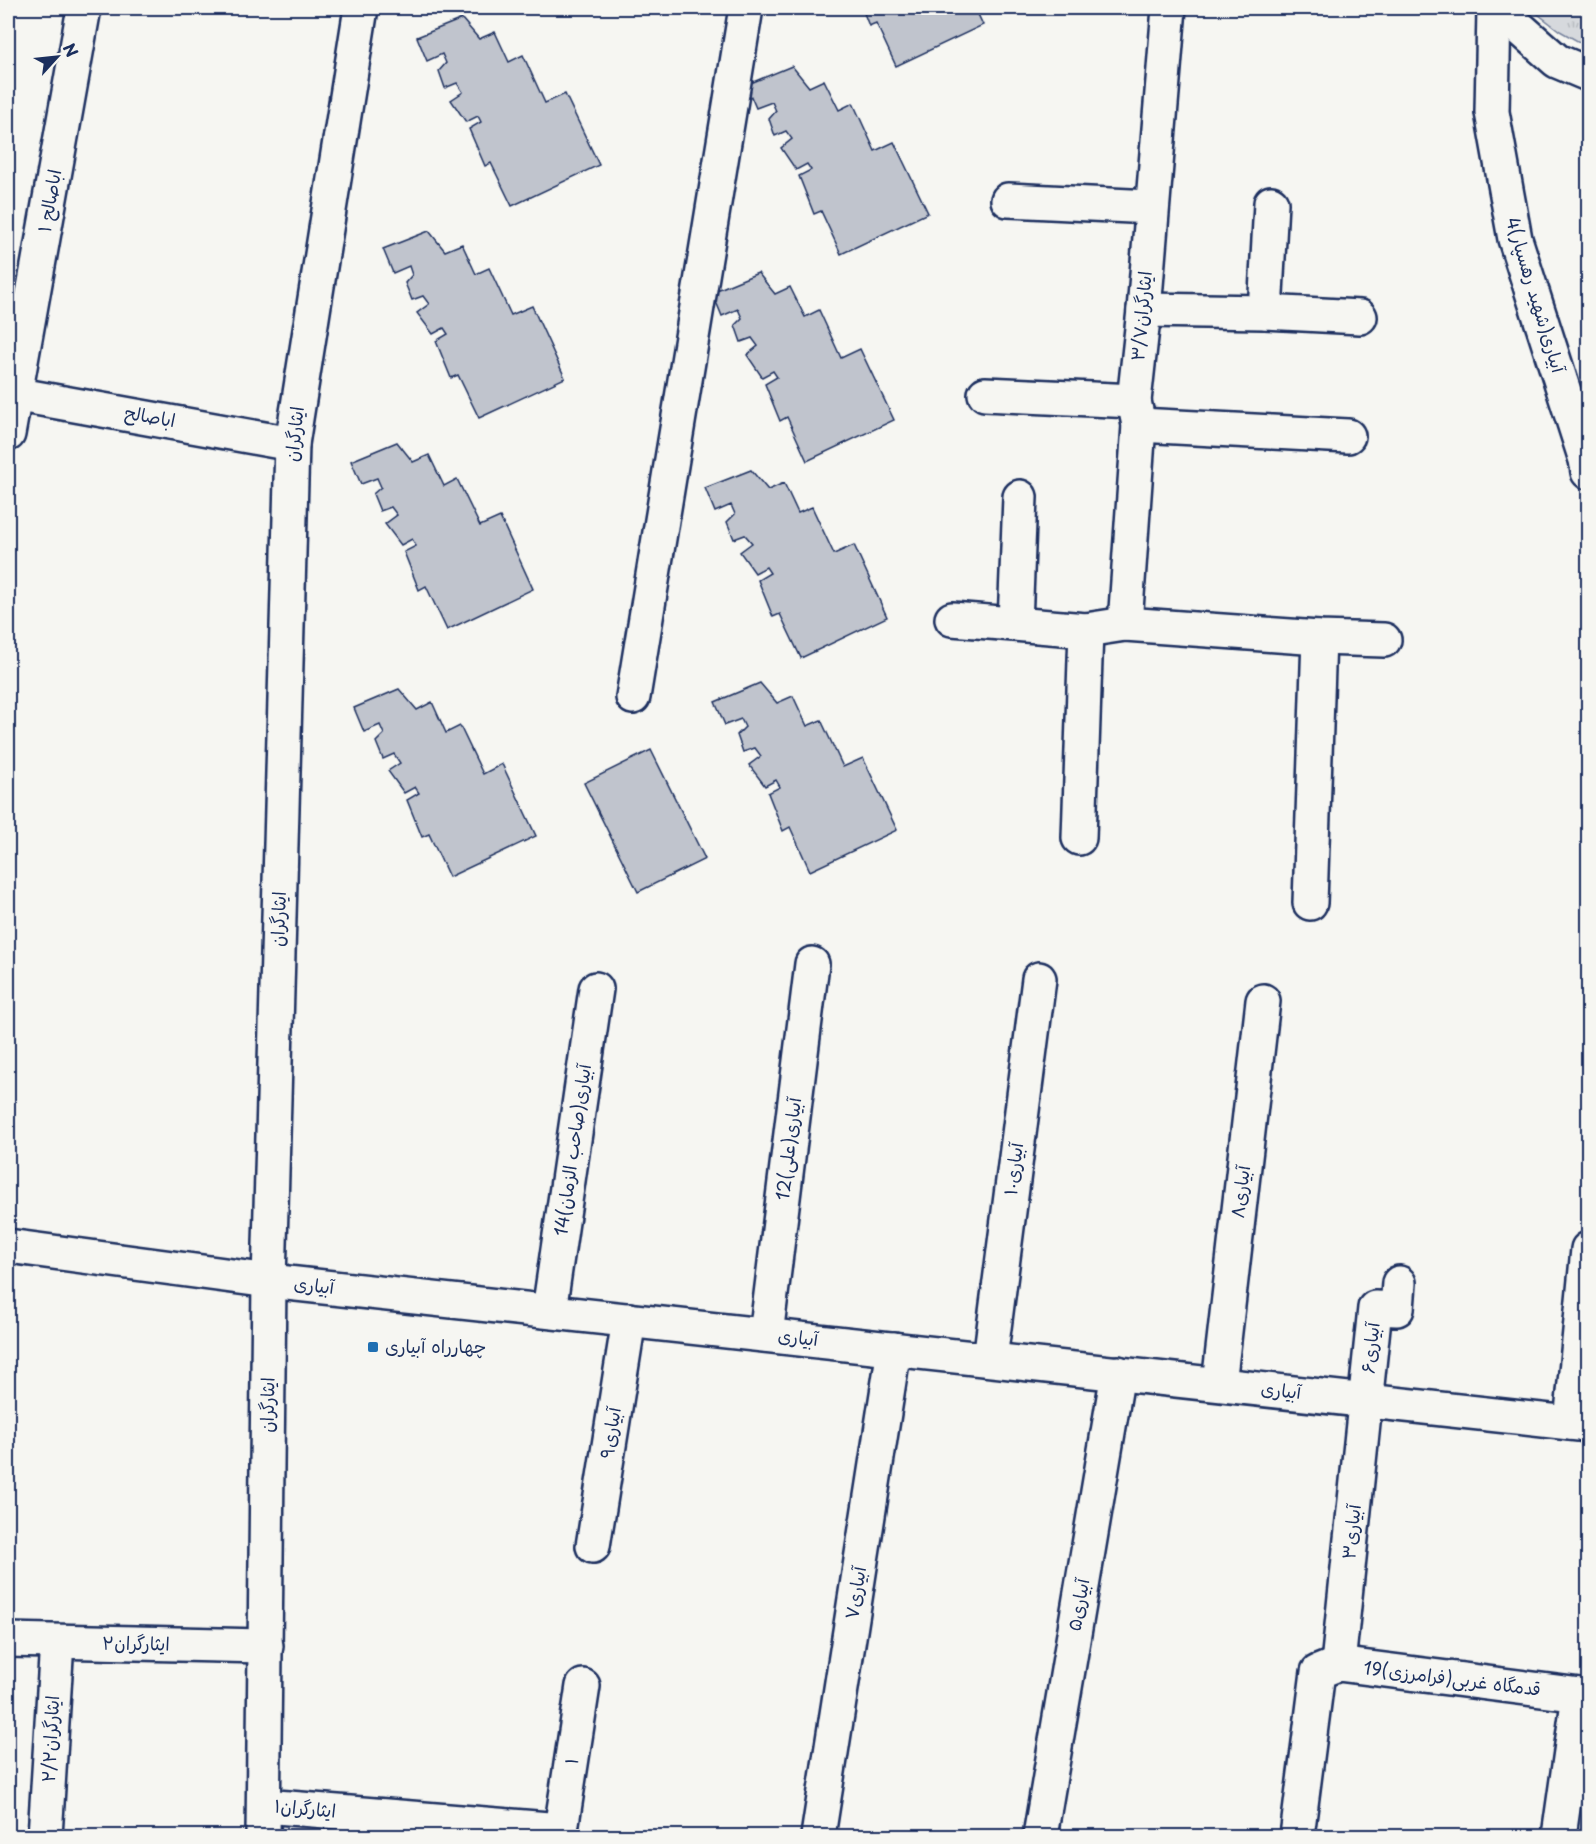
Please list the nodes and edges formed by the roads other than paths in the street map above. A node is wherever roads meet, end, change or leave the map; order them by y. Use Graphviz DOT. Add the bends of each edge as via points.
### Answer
graph roads {
  1 [pos="84,8"];
  2 [pos="361,8"];
  3 [pos="746,8"];
  4 [pos="1169,8"];
  5 [pos="1495,8"];
  6 [pos="1588,74"];
  7 [pos="1008,200"];
  8 [pos="1271,203"];
  9 [pos="1151,207"];
  10 [pos="1144,310"];
  11 [pos="1265,312"];
  12 [pos="1360,317"];
  13 [pos="985,393"];
  14 [pos="11,394"];
  15 [pos="1136,413"];
  16 [pos="8,434"];
  17 [pos="1347,436"];
  18 [pos="292,444"];
  19 [pos="1588,472"];
  20 [pos="1020,497"];
  21 [pos="952,619"];
  22 [pos="1015,623"];
  23 [pos="1125,624"];
  24 [pos="1086,630"];
  25 [pos="1320,638"];
  26 [pos="1384,640"];
  27 [pos="633,697"];
  28 [pos="1079,838"];
  29 [pos="1310,903"];
  30 [pos="812,964"];
  31 [pos="1039,979"];
  32 [pos="596,989"];
  33 [pos="1263,1001"];
  34 [pos="8,1246"];
  35 [pos="1588,1249"];
  36 [pos="269,1281"];
  37 [pos="1399,1283"];
  38 [pos="549,1311"];
  39 [pos="629,1320"];
  40 [pos="765,1335"];
  41 [pos="894,1349"];
  42 [pos="990,1359"];
  43 [pos="1118,1373"];
  44 [pos="1219,1384"];
  45 [pos="1365,1400"];
  46 [pos="1580,1424"];
  47 [pos="593,1546"];
  48 [pos="8,1640"];
  49 [pos="57,1642"];
  50 [pos="266,1646"];
  51 [pos="1328,1668"];
  52 [pos="584,1686"];
  53 [pos="1584,1695"];
  54 [pos="264,1821"];
  55 [pos="561,1833"];
  56 [pos="45,1836"];
  57 [pos="818,1836"];
  58 [pos="1040,1836"];
  59 [pos="1297,1836"];
  60 [pos="1559,1836"];
  1 -- 14 [label="street, اباصالح ۱"];
  2 -- 18 [label="street, ایثارگران"];
  3 -- 27 [label="street"];
  4 -- 9 [label="street, ایثارگران۳/۷"];
  5 -- 6 [label="street" via="1557,61"];
  5 -- 19 [label="street, 4آبیاری(شهید رهسپار)" via="1492,112 1515,239"];
  7 -- 9 [label="street"];
  8 -- 11 [label="street"];
  9 -- 10 [label="street, ایثارگران۳/۷"];
  10 -- 11 [label="street"];
  10 -- 15 [label="street, ایثارگران۳/۷"];
  11 -- 12 [label="street"];
  13 -- 15 [label="street"];
  14 -- 16 [label="street, اباصالح ۱"];
  14 -- 18 [label="street, اباصالح"];
  15 -- 17 [label="street"];
  15 -- 23 [label="street, ایثارگران۳/۷"];
  18 -- 36 [label="street, ایثارگران"];
  20 -- 22 [label="street"];
  21 -- 22 [label="street"];
  22 -- 24 [label="street"];
  23 -- 24 [label="street"];
  23 -- 25 [label="street"];
  24 -- 28 [label="street"];
  25 -- 26 [label="street"];
  25 -- 29 [label="street"];
  30 -- 40 [label="street, 12آبیاری(علی)"];
  31 -- 42 [label="street, آبیاری۱۰"];
  32 -- 38 [label="street, 14آبیاری(صاحب الزمان)"];
  33 -- 44 [label="street, آبیاری۸"];
  34 -- 36 [label="street, آبیاری"];
  35 -- 46 [label="street"];
  36 -- 38 [label="street, آبیاری"];
  36 -- 50 [label="street, ایثارگران"];
  37 -- 45 [label="street, آبیاری۶" via="1397,1309 1375,1308"];
  38 -- 39 [label="street, آبیاری"];
  39 -- 40 [label="street, آبیاری"];
  39 -- 47 [label="street, آبیاری۹"];
  40 -- 41 [label="street, آبیاری"];
  41 -- 42 [label="street, آبیاری"];
  41 -- 57 [label="street, آبیاری۷"];
  42 -- 43 [label="street, آبیاری"];
  43 -- 44 [label="street, آبیاری"];
  43 -- 58 [label="street, آبیاری۵"];
  44 -- 45 [label="street, آبیاری"];
  45 -- 46 [label="street, آبیاری"];
  45 -- 51 [label="street, آبیاری۳"];
  48 -- 49 [label="street, ایثارگران۲"];
  49 -- 50 [label="street, ایثارگران۲"];
  49 -- 56 [label="street, ایثارگران۲/۲"];
  50 -- 54 [label="street, ایثارگران"];
  51 -- 53 [label="street, 19قدمگاه غربی(فرامرزی)"];
  51 -- 59 [label="street, آبیاری۳"];
  52 -- 55 [label="street, ۱"];
  53 -- 60 [label="street"];
  54 -- 55 [label="street, ایثارگران۱"];
}
